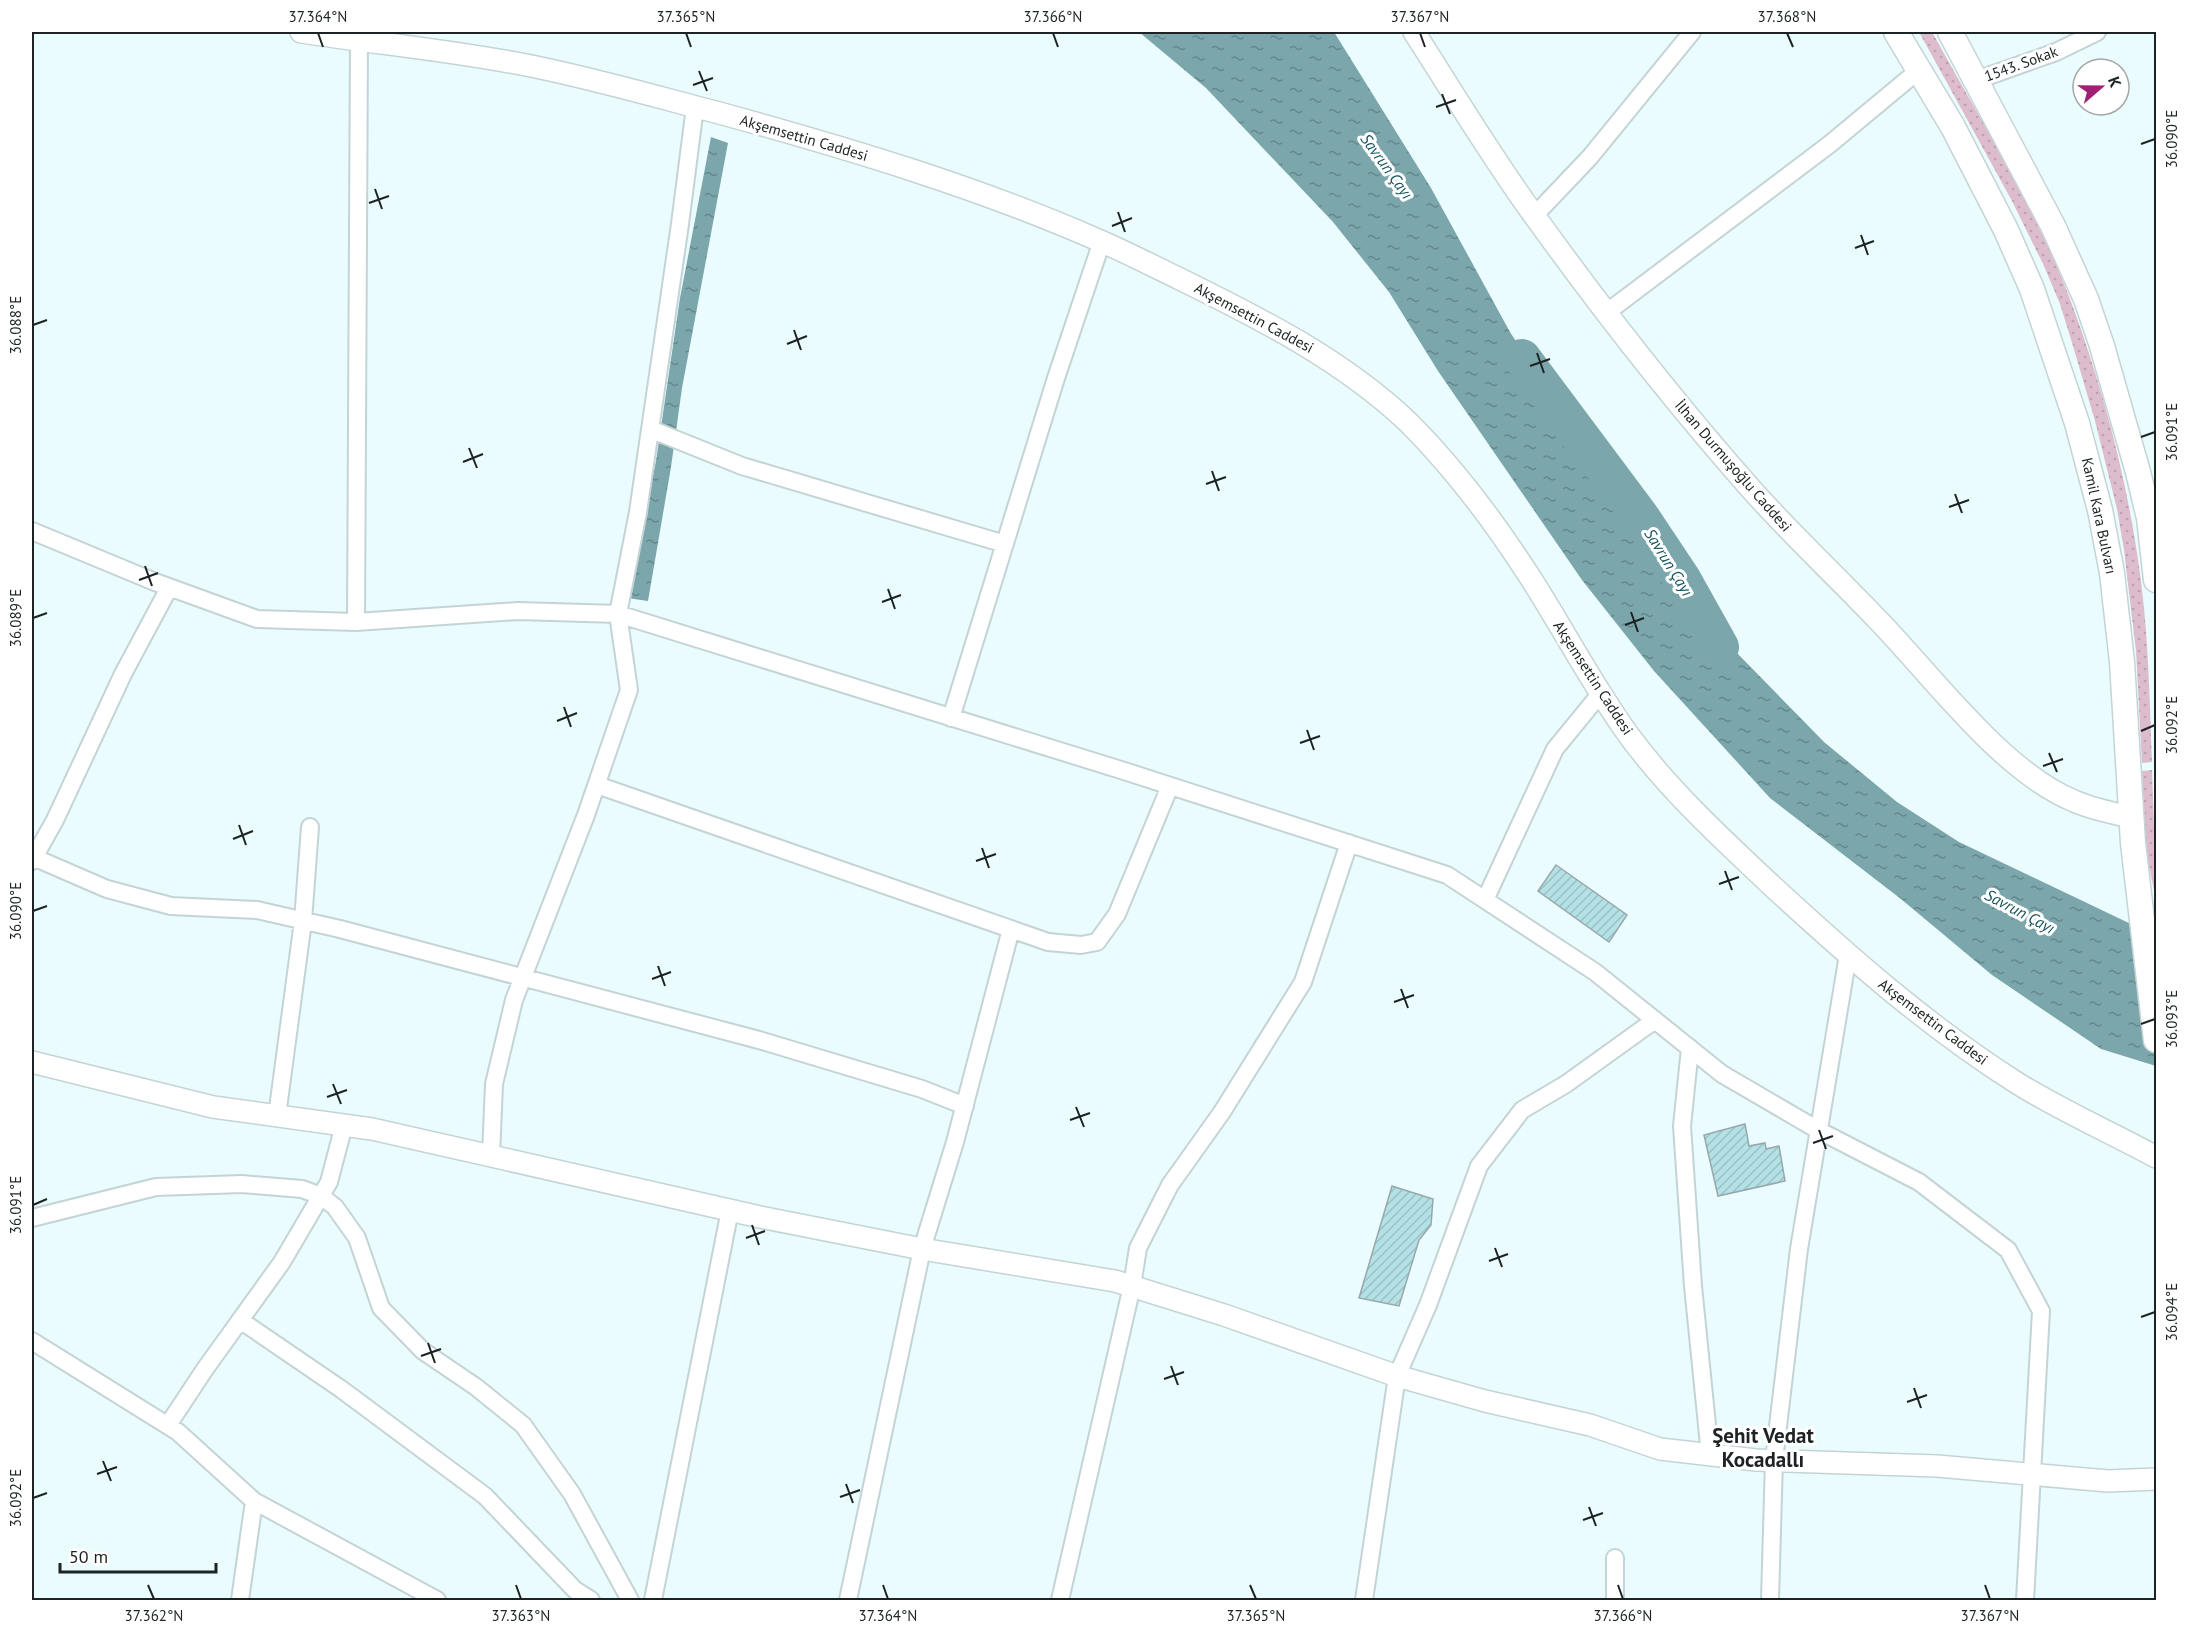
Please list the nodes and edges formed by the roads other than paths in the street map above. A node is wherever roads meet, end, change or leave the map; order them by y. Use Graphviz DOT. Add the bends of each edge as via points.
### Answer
graph roads {
  1 [pos="302,32"];
  2 [pos="1414,32"];
  3 [pos="1692,32"];
  4 [pos="1896,32"];
  5 [pos="1950,32"];
  6 [pos="2097,32"];
  7 [pos="359,40"];
  8 [pos="1919,70"];
  9 [pos="1977,80"];
  10 [pos="695,107"];
  11 [pos="1534,216"];
  12 [pos="1102,241"];
  13 [pos="1606,313"];
  14 [pos="650,429"];
  15 [pos="2153,515"];
  16 [pos="32,531"];
  17 [pos="1005,544"];
  18 [pos="2157,580"];
  19 [pos="169,588"];
  20 [pos="618,614"];
  21 [pos="356,622"];
  22 [pos="1600,694"];
  23 [pos="951,718"];
  24 [pos="597,784"];
  25 [pos="1170,786"];
  26 [pos="2131,817"];
  27 [pos="310,827"];
  28 [pos="1349,843"];
  29 [pos="32,859"];
  30 [pos="1485,900"];
  31 [pos="303,921"];
  32 [pos="1011,928"];
  33 [pos="1848,955"];
  34 [pos="523,978"];
  35 [pos="1655,1020"];
  36 [pos="2157,1040"];
  37 [pos="1690,1048"];
  38 [pos="32,1062"];
  39 [pos="964,1106"];
  40 [pos="278,1116"];
  41 [pos="344,1125"];
  42 [pos="1818,1130"];
  43 [pos="491,1156"];
  44 [pos="2157,1157"];
  45 [pos="321,1196"];
  46 [pos="730,1210"];
  47 [pos="32,1218"];
  48 [pos="922,1249"];
  49 [pos="1132,1286"];
  50 [pos="240,1320"];
  51 [pos="32,1341"];
  52 [pos="1397,1376"];
  53 [pos="168,1425"];
  54 [pos="1710,1455"];
  55 [pos="1774,1460"];
  56 [pos="2032,1474"];
  57 [pos="2157,1479"];
  58 [pos="254,1501"];
  59 [pos="1615,1558"];
  60 [pos="240,1600"];
  61 [pos="437,1600"];
  62 [pos="591,1600"];
  63 [pos="630,1600"];
  64 [pos="653,1600"];
  65 [pos="848,1600"];
  66 [pos="1060,1600"];
  67 [pos="1364,1600"];
  68 [pos="1615,1600"];
  69 [pos="1770,1600"];
  70 [pos="2025,1600"];
  1 -- 7 [label="street, Akşemsettin Caddesi"];
  2 -- 11 [label="street, İlhan Durmuşoğlu Caddesi"];
  3 -- 11 [label="street" via="1590,157"];
  4 -- 8 [label="main road, Kamil Kara Bulvarı"];
  5 -- 9 [label="main road"];
  6 -- 9 [label="street, 1543. Sokak" via="2056,52"];
  7 -- 10 [label="street, Akşemsettin Caddesi" via="538,68"];
  7 -- 21 [label="street"];
  8 -- 13 [label="street" via="1830,144"];
  8 -- 26 [label="main road, Kamil Kara Bulvarı" via="1953,127 2032,288 2077,423 2112,573 2122,662"];
  9 -- 15 [label="main road" via="2086,299"];
  10 -- 12 [label="street, Akşemsettin Caddesi" via="818,140 946,182"];
  10 -- 14 [label="street"];
  11 -- 13 [label="street, İlhan Durmuşoğlu Caddesi"];
  12 -- 17 [label="street"];
  12 -- 22 [label="street, Akşemsettin Caddesi" via="1307,345 1366,386 1406,421 1482,508 1529,575"];
  13 -- 26 [label="street, İlhan Durmuşoğlu Caddesi" via="1751,489 1975,726 2050,789 2097,810"];
  14 -- 17 [label="street" via="742,466"];
  14 -- 20 [label="street"];
  15 -- 18 [label="main road"];
  16 -- 19 [label="street"];
  17 -- 23 [label="street"];
  19 -- 21 [label="street" via="257,620"];
  19 -- 29 [label="street"];
  20 -- 21 [label="street" via="518,611"];
  20 -- 23 [label="street"];
  20 -- 24 [label="street" via="629,690"];
  22 -- 30 [label="street" via="1555,748"];
  22 -- 33 [label="street, Akşemsettin Caddesi" via="1634,742 1689,805"];
  23 -- 25 [label="street"];
  24 -- 32 [label="street"];
  24 -- 34 [label="street"];
  25 -- 28 [label="street"];
  25 -- 32 [label="street" via="1117,914 1097,942 1048,942"];
  26 -- 36 [label="main road, Kamil Kara Bulvarı"];
  27 -- 31 [label="street"];
  28 -- 30 [label="street" via="1447,875"];
  28 -- 49 [label="street" via="1303,982 1222,1112 1170,1185 1138,1248"];
  29 -- 31 [label="street" via="107,889 171,906 257,910"];
  30 -- 35 [label="street" via="1595,972"];
  31 -- 34 [label="street"];
  31 -- 40 [label="street"];
  32 -- 39 [label="street"];
  33 -- 42 [label="street"];
  33 -- 44 [label="street, Akşemsettin Caddesi" via="1915,1012 2004,1074 2091,1125"];
  34 -- 39 [label="street" via="759,1040 922,1089"];
  34 -- 43 [label="street" via="494,1084"];
  35 -- 37 [label="street"];
  35 -- 52 [label="street" via="1566,1084 1522,1110 1479,1166 1428,1305"];
  37 -- 42 [label="street" via="1722,1074"];
  37 -- 54 [label="street" via="1682,1126"];
  38 -- 40 [label="street" via="213,1107"];
  39 -- 48 [label="street"];
  40 -- 41 [label="street"];
  41 -- 43 [label="street"];
  41 -- 45 [label="street" via="329,1182"];
  42 -- 55 [label="street" via="1799,1249"];
  42 -- 56 [label="street" via="1918,1182 2008,1250 2040,1311"];
  43 -- 46 [label="street"];
  45 -- 47 [label="street" via="302,1189 242,1184 156,1187"];
  45 -- 50 [label="street" via="282,1262"];
  45 -- 63 [label="street" via="335,1207 357,1238 381,1308 423,1351 523,1425 572,1494"];
  46 -- 48 [label="street"];
  46 -- 64 [label="street"];
  48 -- 49 [label="street"];
  48 -- 65 [label="street"];
  49 -- 52 [label="street"];
  49 -- 66 [label="street"];
  50 -- 53 [label="street"];
  50 -- 62 [label="street" via="485,1496 575,1590"];
  51 -- 53 [label="street"];
  52 -- 54 [label="street" via="1590,1425 1660,1449"];
  52 -- 67 [label="street"];
  53 -- 58 [label="street"];
  54 -- 55 [label="street"];
  55 -- 56 [label="street"];
  55 -- 69 [label="street"];
  56 -- 57 [label="street" via="2108,1481"];
  56 -- 70 [label="street"];
  58 -- 60 [label="street"];
  58 -- 61 [label="street"];
  59 -- 68 [label="street"];
}
